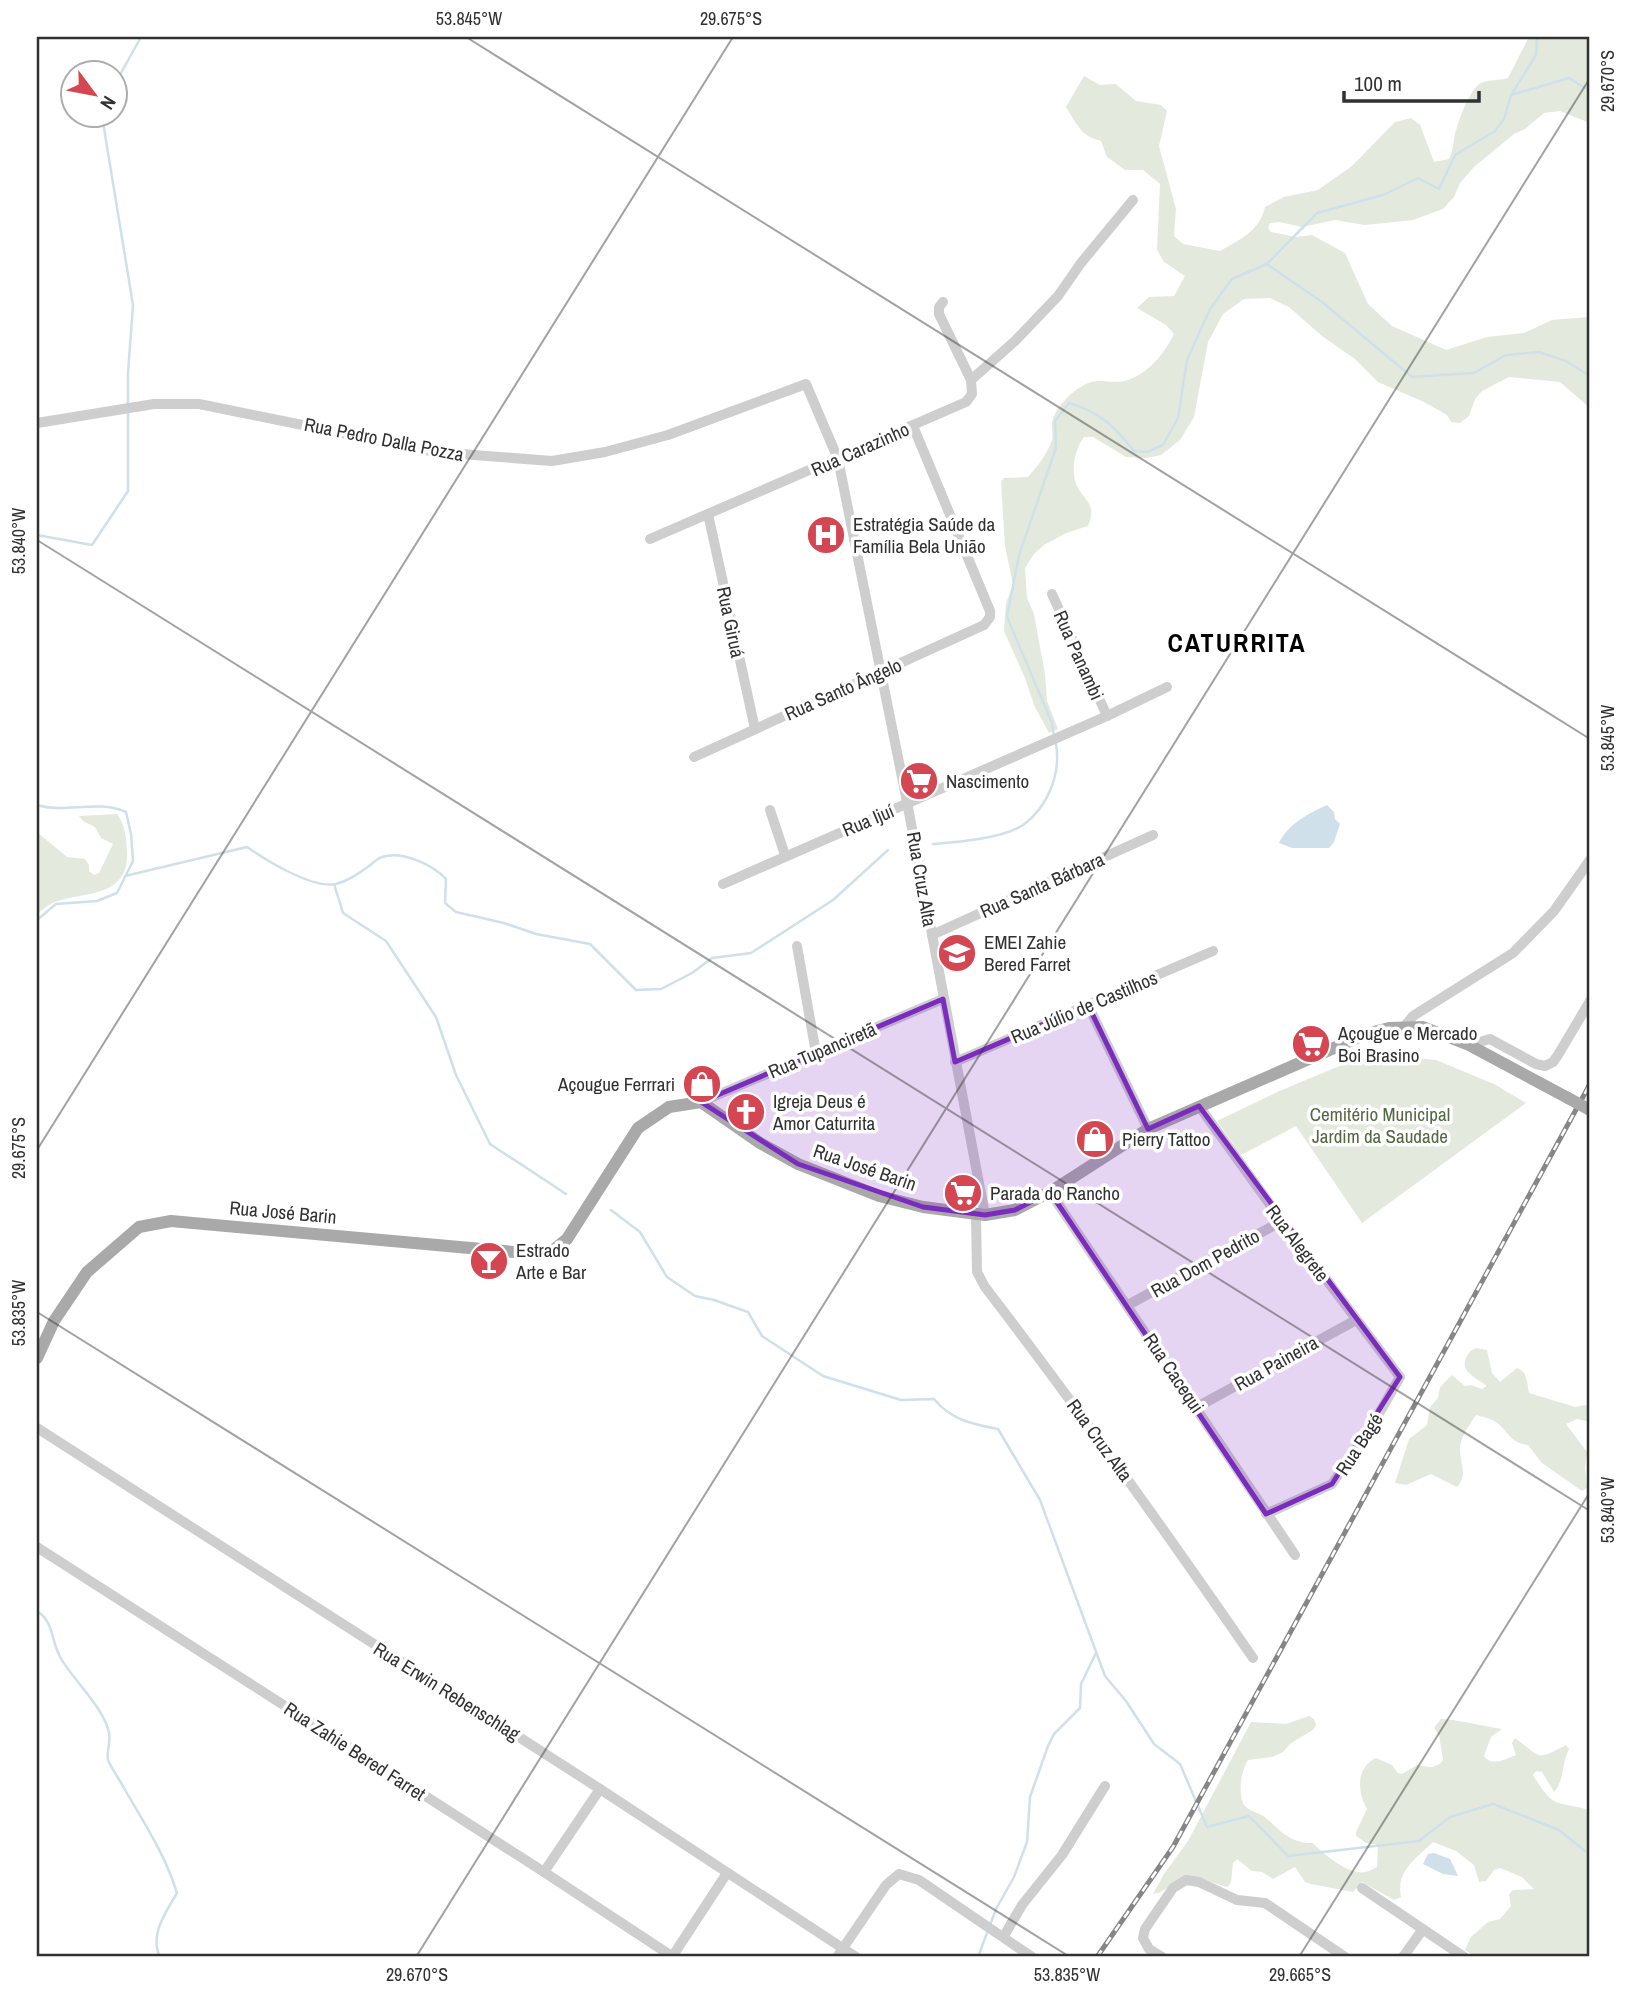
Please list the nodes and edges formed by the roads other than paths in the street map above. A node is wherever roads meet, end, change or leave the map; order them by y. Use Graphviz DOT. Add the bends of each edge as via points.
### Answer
graph roads {
  1 [pos="1133,200"];
  2 [pos="943,302"];
  3 [pos="971,380"];
  4 [pos="806,384"];
  5 [pos="37,423"];
  6 [pos="912,426"];
  7 [pos="838,460"];
  8 [pos="708,514"];
  9 [pos="650,539"];
  10 [pos="1052,594"];
  11 [pos="881,671"];
  12 [pos="1167,687"];
  13 [pos="1107,716"];
  14 [pos="755,729"];
  15 [pos="694,757"];
  16 [pos="907,802"];
  17 [pos="770,810"];
  18 [pos="1153,835"];
  19 [pos="785,855"];
  20 [pos="1590,860"];
  21 [pos="723,884"];
  22 [pos="932,935"];
  23 [pos="797,946"];
  24 [pos="1213,951"];
  25 [pos="943,999"];
  26 [pos="1590,1001"];
  27 [pos="1088,1005"];
  28 [pos="1404,1027"];
  29 [pos="1469,1045"];
  30 [pos="816,1053"];
  31 [pos="955,1062"];
  32 [pos="701,1102"];
  33 [pos="1199,1107"];
  34 [pos="1590,1110"];
  35 [pos="1148,1129"];
  36 [pos="1050,1192"];
  37 [pos="980,1215"];
  38 [pos="1282,1222"];
  39 [pos="1128,1305"];
  40 [pos="1356,1320"];
  41 [pos="37,1358"];
  42 [pos="1400,1377"];
  43 [pos="1197,1407"];
  44 [pos="37,1428"];
  45 [pos="1266,1514"];
  46 [pos="37,1547"];
  47 [pos="1295,1555"];
  48 [pos="1253,1658"];
  49 [pos="1105,1786"];
  50 [pos="600,1789"];
  51 [pos="544,1872"];
  52 [pos="727,1872"];
  53 [pos="1362,1888"];
  54 [pos="1423,1929"];
  55 [pos="1003,1936"];
  56 [pos="840,1953"];
  57 [pos="672,1957"];
  58 [pos="856,1957"];
  59 [pos="1032,1957"];
  60 [pos="1162,1957"];
  61 [pos="1345,1957"];
  62 [pos="1404,1957"];
  63 [pos="1464,1957"];
  1 -- 3 [label="street" via="1058,296"];
  2 -- 3 [label="street" via="939,314"];
  3 -- 6 [label="street, Rua Carazinho" via="972,394 966,402"];
  4 -- 5 [label="street, Rua Pedro Dalla Pozza" via="668,435 552,461 435,452 199,404 154,404"];
  4 -- 7 [label="street, Rua Cruz Alta"];
  6 -- 7 [label="street, Rua Carazinho"];
  6 -- 11 [label="street, Rua Santo Ângelo" via="990,617 984,625"];
  7 -- 8 [label="street, Rua Carazinho"];
  7 -- 11 [label="street, Rua Cruz Alta"];
  8 -- 9 [label="street, Rua Carazinho"];
  8 -- 14 [label="street, Rua Giruá"];
  10 -- 13 [label="street, Rua Panambi"];
  11 -- 14 [label="street, Rua Santo Ângelo"];
  11 -- 16 [label="street, Rua Cruz Alta"];
  12 -- 13 [label="street, Rua Ijuí"];
  13 -- 16 [label="street, Rua Ijuí"];
  14 -- 15 [label="street, Rua Santo Ângelo"];
  16 -- 19 [label="street, Rua Ijuí"];
  16 -- 22 [label="street, Rua Cruz Alta"];
  17 -- 19 [label="street"];
  18 -- 22 [label="street, Rua Santa Bárbara"];
  19 -- 21 [label="street, Rua Ijuí"];
  20 -- 28 [label="street" via="1554,911 1522,945 1413,1016"];
  22 -- 25 [label="street, Rua Cruz Alta"];
  23 -- 30 [label="street"];
  24 -- 27 [label="street, Rua Júlio de Castilhos"];
  25 -- 30 [label="street, Rua Tupanciretã"];
  25 -- 31 [label="street, Rua Cruz Alta"];
  26 -- 29 [label="street" via="1558,1055 1545,1066 1490,1039"];
  27 -- 31 [label="street, Rua Júlio de Castilhos"];
  27 -- 35 [label="street"];
  28 -- 29 [label="main road, Rua José Barin" via="1423,1027"];
  28 -- 33 [label="main road, Rua José Barin" via="1366,1034"];
  29 -- 34 [label="main road, Rua José Barin, bridge"];
  30 -- 32 [label="street, Rua Tupanciretã"];
  31 -- 37 [label="street, Rua Cruz Alta"];
  32 -- 37 [label="main road, Rua José Barin" via="798,1164 879,1196"];
  32 -- 41 [label="main road, Rua José Barin" via="669,1107 638,1128 567,1239 551,1252 171,1222 139,1227 87,1272 54,1321"];
  33 -- 35 [label="main road, Rua José Barin"];
  33 -- 38 [label="street, Rua Alegrete"];
  35 -- 36 [label="main road, Rua José Barin"];
  36 -- 37 [label="main road, Rua José Barin" via="1015,1210"];
  36 -- 39 [label="street, Rua Cacequi"];
  37 -- 48 [label="street, Rua Cruz Alta" via="977,1272 985,1287 1136,1490"];
  38 -- 39 [label="street, Rua Dom Pedrito"];
  38 -- 40 [label="street, Rua Alegrete"];
  39 -- 43 [label="street, Rua Cacequi"];
  40 -- 42 [label="street, Rua Alegrete"];
  40 -- 43 [label="street, Rua Paineira"];
  42 -- 45 [label="street, Rua Bagé" via="1332,1484"];
  43 -- 45 [label="street, Rua Cacequi"];
  44 -- 50 [label="street, Rua Erwin Rebenschlag"];
  45 -- 47 [label="street, Rua Cacequi"];
  46 -- 51 [label="street, Rua Zahie Bered Farret"];
  49 -- 55 [label="street"];
  50 -- 51 [label="street"];
  50 -- 52 [label="street, Rua Erwin Rebenschlag"];
  51 -- 57 [label="street, Rua Zahie Bered Farret"];
  52 -- 56 [label="street, Rua Erwin Rebenschlag"];
  52 -- 57 [label="street"];
  53 -- 54 [label="street"];
  54 -- 62 [label="street"];
  54 -- 63 [label="street"];
  55 -- 56 [label="street" via="919,1880 899,1874 886,1885"];
  55 -- 59 [label="street"];
  56 -- 58 [label="street, Rua Erwin Rebenschlag"];
  60 -- 61 [label="street" via="1149,1949 1143,1938 1145,1929 1173,1888 1186,1880 1237,1900 1265,1903"];
}
